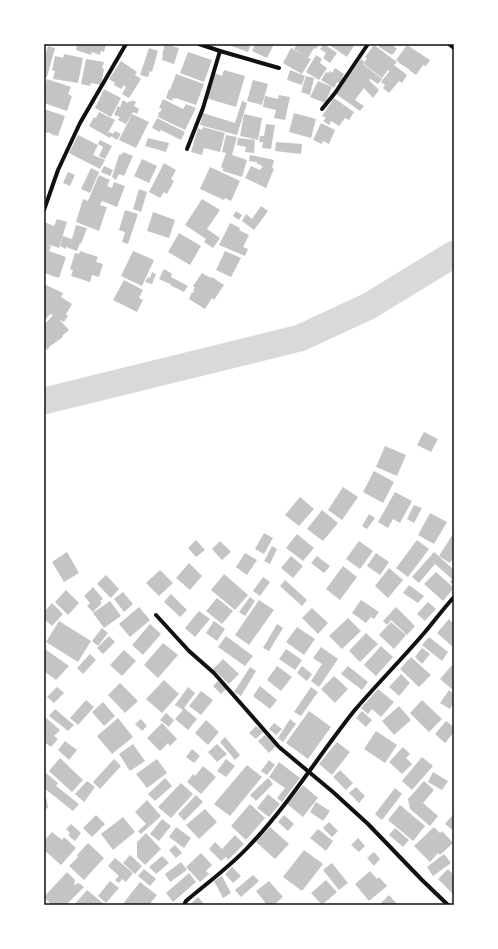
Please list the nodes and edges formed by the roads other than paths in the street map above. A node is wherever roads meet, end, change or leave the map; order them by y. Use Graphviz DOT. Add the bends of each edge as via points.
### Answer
graph roads {
  1 [pos="126,44"];
  2 [pos="199,44"];
  3 [pos="368,44"];
  4 [pos="449,44"];
  5 [pos="454,48"];
  6 [pos="220,51"];
  7 [pos="279,68"];
  8 [pos="322,109"];
  9 [pos="187,149"];
  10 [pos="44,210"];
  11 [pos="454,597"];
  12 [pos="156,615"];
  13 [pos="309,772"];
  14 [pos="184,905"];
  15 [pos="448,905"];
  1 -- 10 [label="street" via="80,123 58,170"];
  2 -- 6 [label="street"];
  3 -- 8 [label="street"];
  4 -- 5 [label="street"];
  6 -- 7 [label="street"];
  6 -- 9 [label="street" via="203,108"];
  11 -- 13 [label="street" via="354,712"];
  12 -- 13 [label="street" via="189,651 214,673 279,747"];
  13 -- 14 [label="street" via="250,846"];
  13 -- 15 [label="street" via="368,824"];
}
